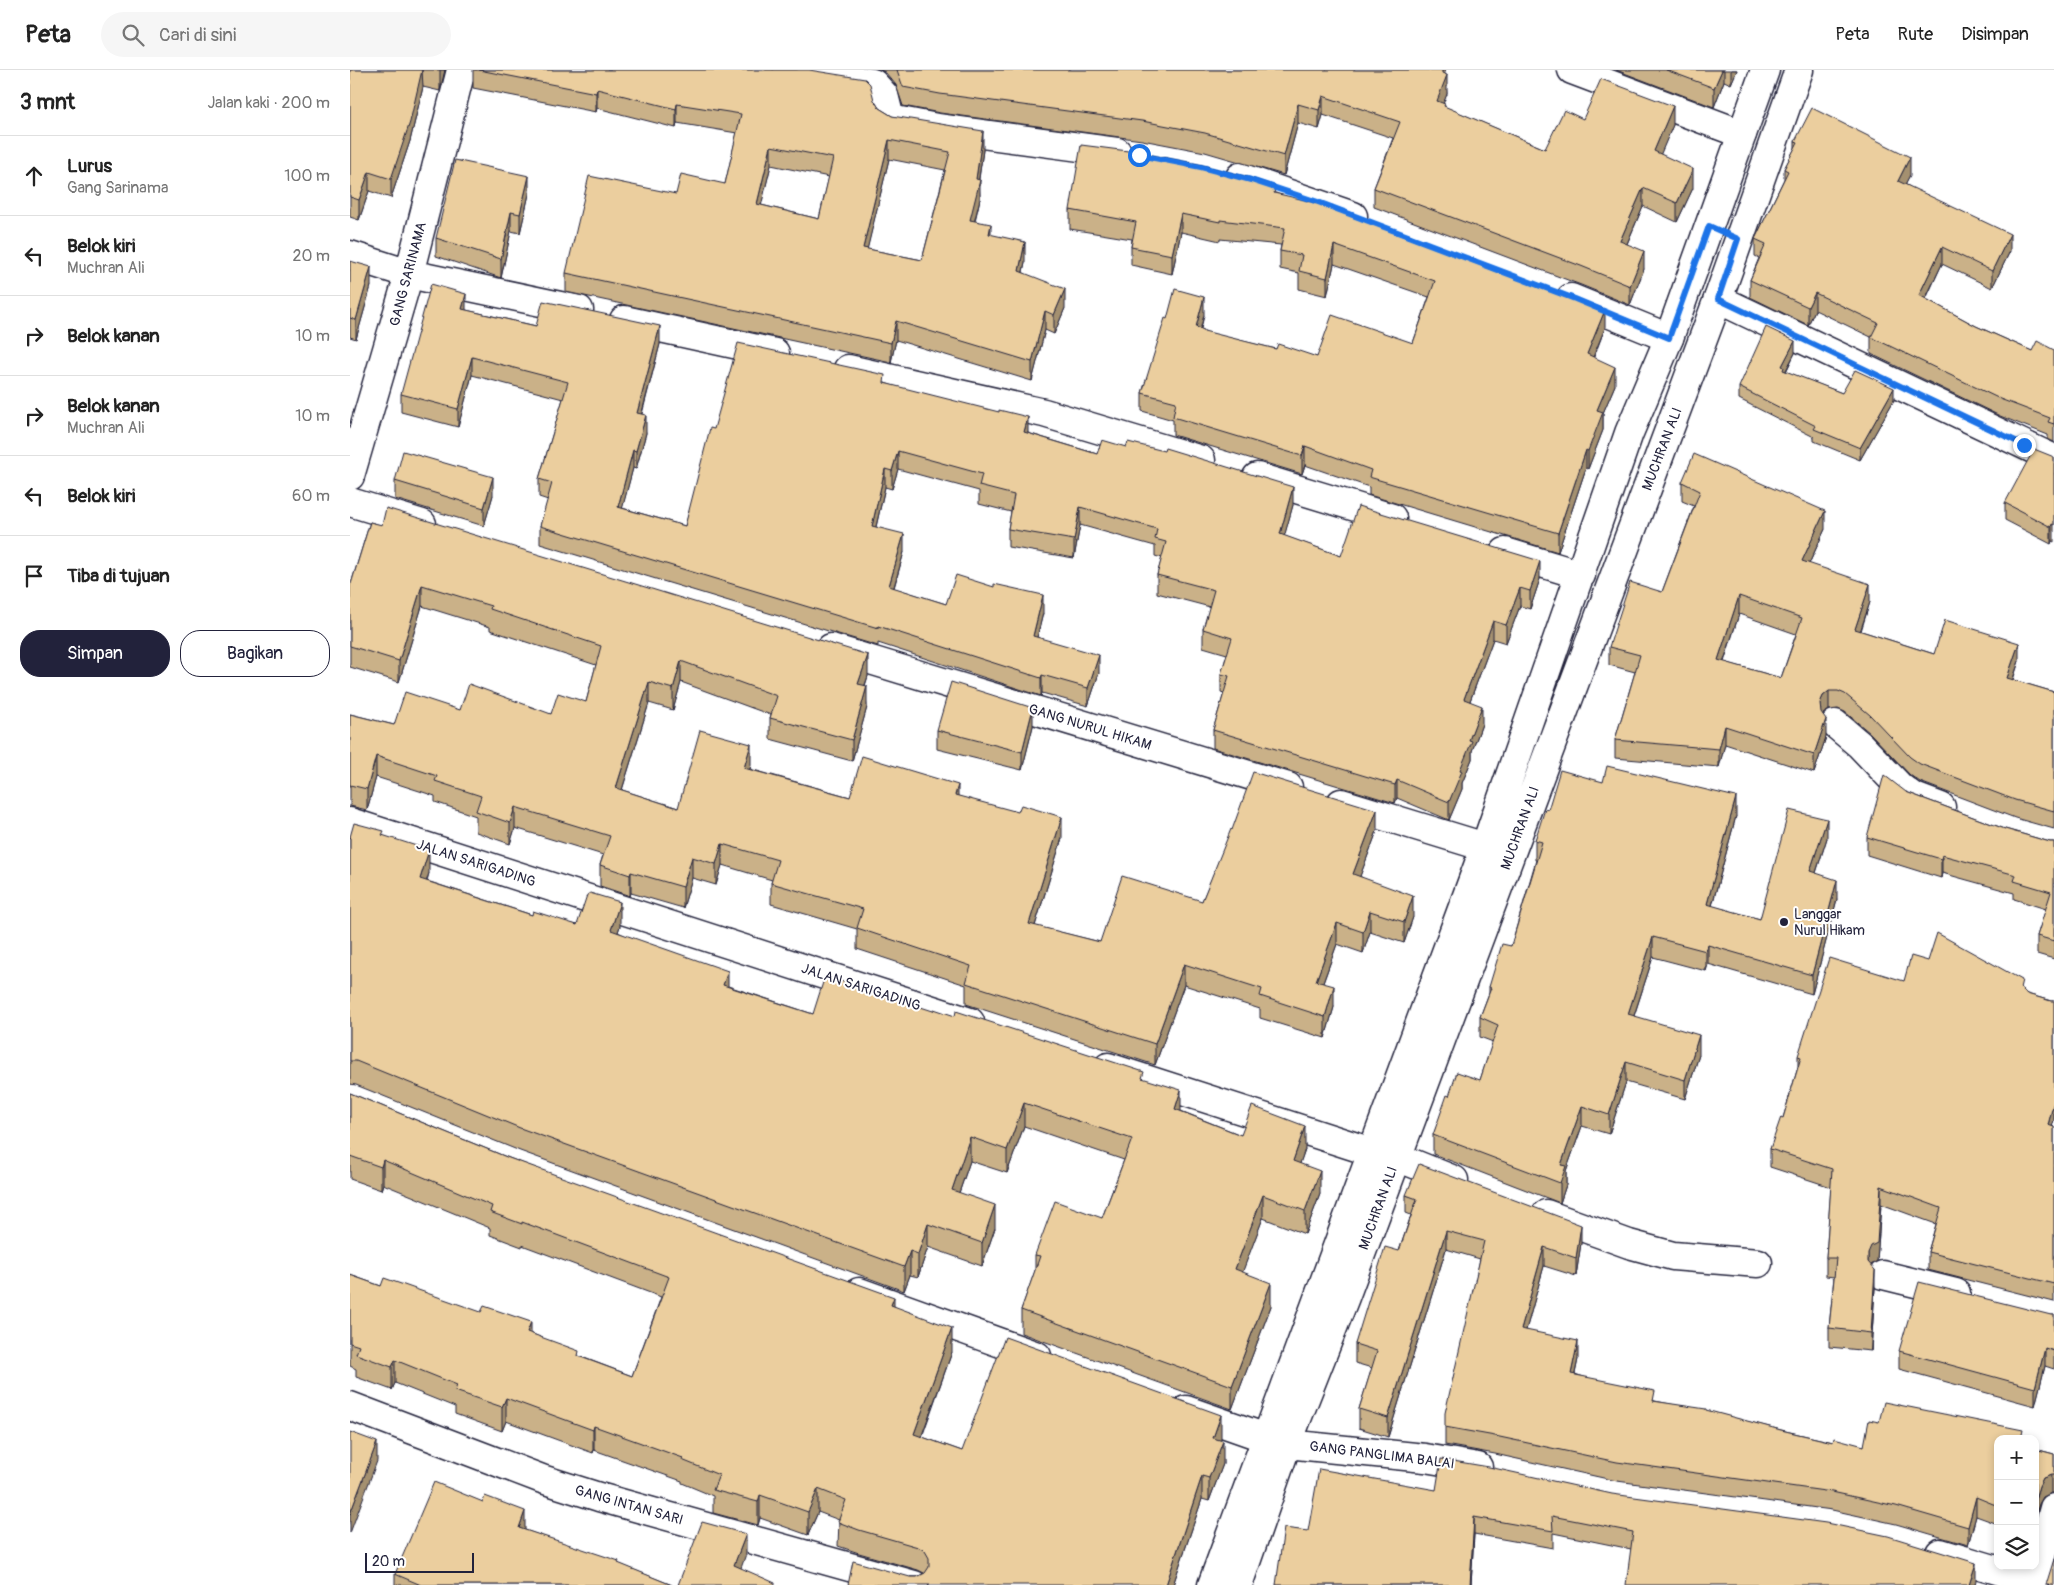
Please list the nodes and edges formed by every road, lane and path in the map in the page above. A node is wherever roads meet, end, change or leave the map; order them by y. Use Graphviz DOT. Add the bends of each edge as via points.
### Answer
graph roads {
  1 [pos="461,70"];
  2 [pos="788,70"];
  3 [pos="1572,70"];
  4 [pos="1765,70"];
  5 [pos="1799,70"];
  6 [pos="1742,134"];
  7 [pos="1139,155"];
  8 [pos="1218,172"];
  9 [pos="1372,223"];
  10 [pos="1709,226"];
  11 [pos="1738,239"];
  12 [pos="350,255"];
  13 [pos="409,274"];
  14 [pos="1549,290"];
  15 [pos="1718,299"];
  16 [pos="1669,338"];
  17 [pos="2054,459"];
  18 [pos="350,476"];
  19 [pos="350,502"];
  20 [pos="1420,526"];
  21 [pos="445,531"];
  22 [pos="1477,544"];
  23 [pos="1581,575"];
  24 [pos="808,641"];
  25 [pos="1836,724"];
  26 [pos="1965,816"];
  27 [pos="350,822"];
  28 [pos="1485,847"];
  29 [pos="994,1030"];
  30 [pos="1088,1060"];
  31 [pos="1385,1154"];
  32 [pos="1478,1189"];
  33 [pos="1520,1205"];
  34 [pos="1758,1263"];
  35 [pos="1883,1275"];
  36 [pos="837,1284"];
  37 [pos="1978,1299"];
  38 [pos="1060,1365"];
  39 [pos="1163,1402"];
  40 [pos="350,1406"];
  41 [pos="1276,1441"];
  42 [pos="1502,1471"];
  43 [pos="2054,1508"];
  44 [pos="1920,1548"];
  45 [pos="2034,1583"];
  46 [pos="914,1585"];
  47 [pos="1212,1585"];
  48 [pos="1238,1585"];
  1 -- 13 [label="street, GANG SARINAMA"];
  2 -- 7 [label="street" via="873,83 884,95 889,115 895,120"];
  3 -- 6 [label="street"];
  4 -- 6 [label="street, MUCHRAN ALI"];
  5 -- 11 [label="street, MUCHRAN ALI"];
  6 -- 10 [label="street, MUCHRAN ALI"];
  8 -- 9 [label="street" via="1261,183"];
  10 -- 11 [label="street"];
  10 -- 16 [label="street, MUCHRAN ALI"];
  11 -- 15 [label="street, MUCHRAN ALI"];
  12 -- 13 [label="street"];
  13 -- 18 [label="street, GANG SARINAMA"];
  13 -- 20 [label="street" via="1044,413"];
  14 -- 16 [label="street"];
  15 -- 17 [label="street"];
  15 -- 31 [label="street, MUCHRAN ALI"];
  16 -- 23 [label="street, MUCHRAN ALI" via="1629,433"];
  19 -- 21 [label="street"];
  22 -- 23 [label="street"];
  23 -- 28 [label="street, MUCHRAN ALI"];
  24 -- 28 [label="street, GANG NURUL HIKAM"];
  25 -- 26 [label="street" via="1912,796"];
  27 -- 29 [label="street, JALAN SARIGADING"];
  28 -- 31 [label="street, MUCHRAN ALI"];
  30 -- 31 [label="street"];
  31 -- 32 [label="street"];
  31 -- 41 [label="street, MUCHRAN ALI"];
  33 -- 34 [label="street" via="1629,1244 1673,1256"];
  35 -- 37 [label="street"];
  36 -- 38 [label="street"];
  39 -- 41 [label="street, GANG PANGLIMA BALAI"];
  40 -- 46 [label="street, GANG INTAN SARI" via="599,1497"];
  41 -- 42 [label="street, GANG PANGLIMA BALAI" via="1425,1458"];
  41 -- 47 [label="street, MUCHRAN ALI"];
  41 -- 48 [label="street, MUCHRAN ALI"];
  43 -- 45 [label="street"];
  44 -- 45 [label="street"];
}
